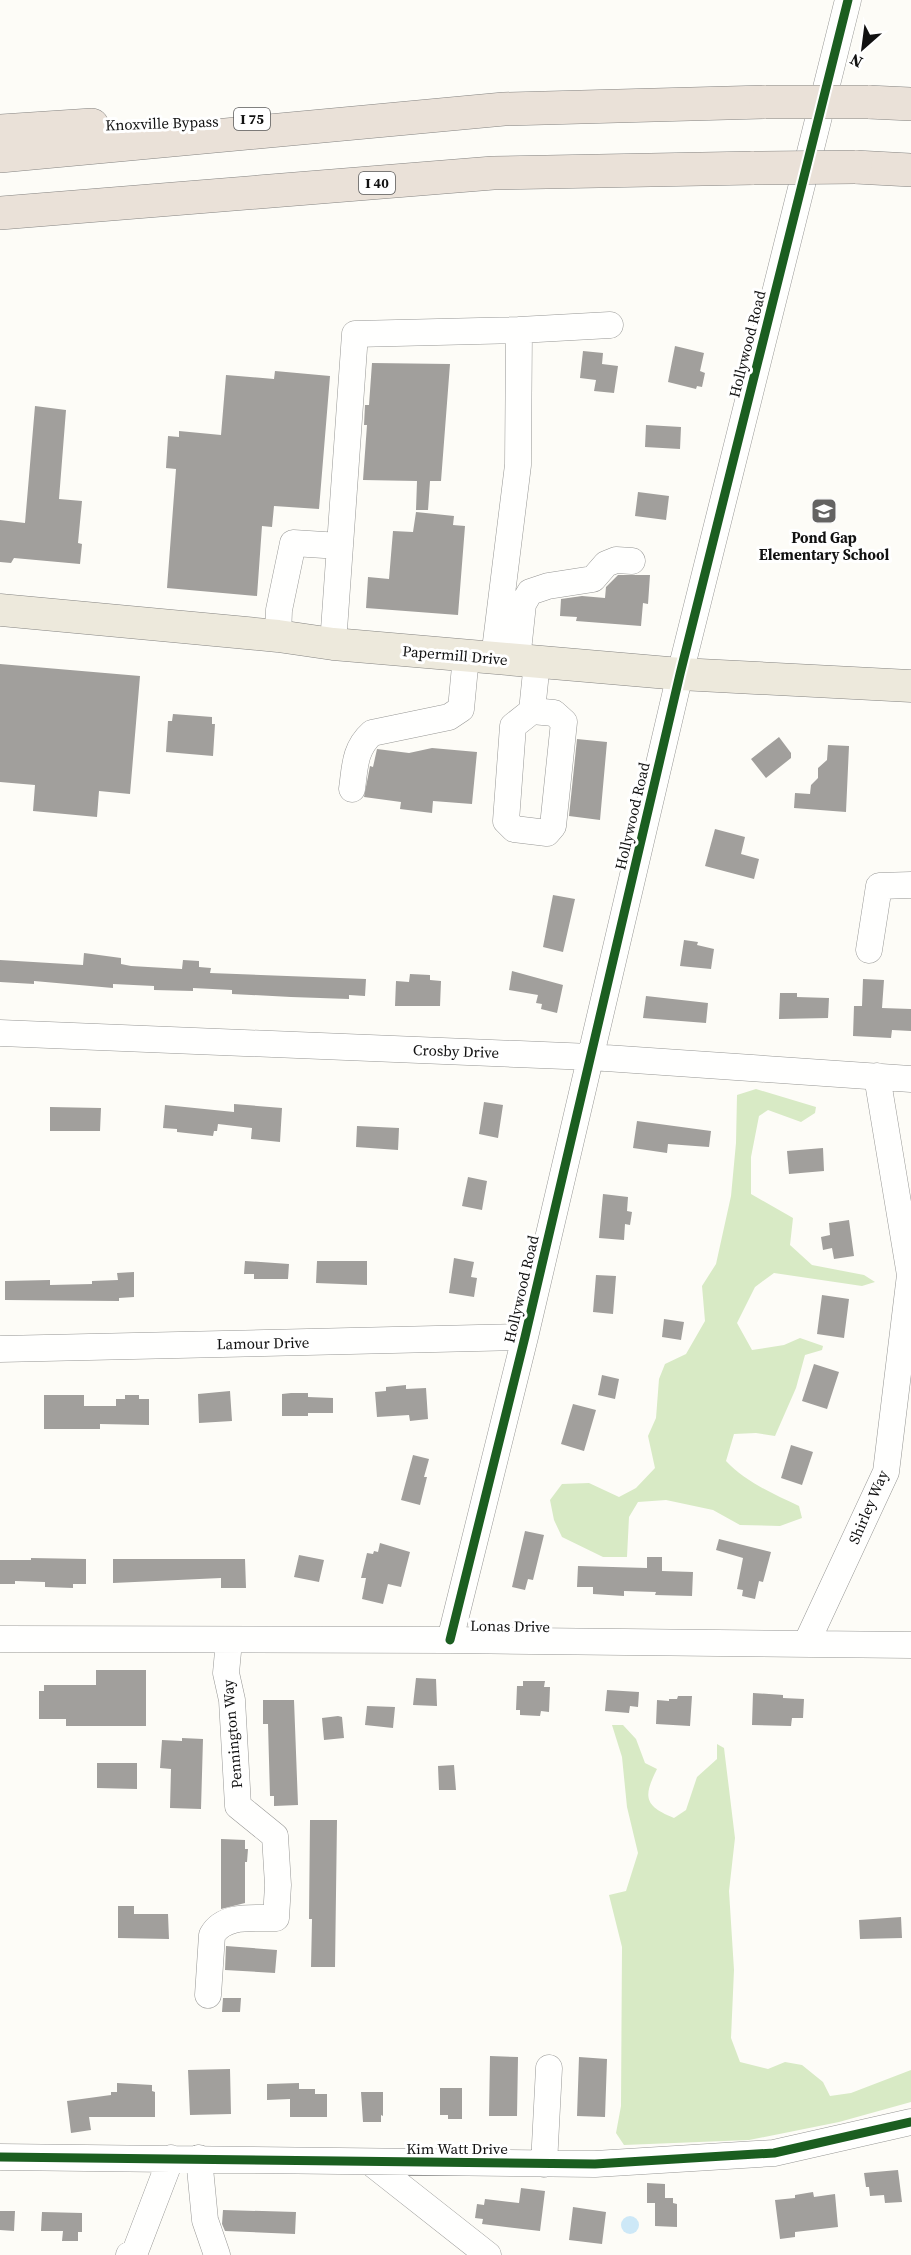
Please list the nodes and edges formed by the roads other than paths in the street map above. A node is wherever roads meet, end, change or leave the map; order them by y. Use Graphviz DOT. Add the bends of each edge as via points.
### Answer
graph roads {
  1 [pos="848,0"];
  2 [pos="911,104"];
  3 [pos="504,109"];
  4 [pos="0,131"];
  5 [pos="0,156"];
  6 [pos="911,170"];
  7 [pos="0,213"];
  8 [pos="610,325"];
  9 [pos="519,330"];
  10 [pos="340,546"];
  11 [pos="632,561"];
  12 [pos="0,610"];
  13 [pos="278,636"];
  14 [pos="333,644"];
  15 [pos="504,659"];
  16 [pos="680,674"];
  17 [pos="911,686"];
  18 [pos="532,711"];
  19 [pos="352,789"];
  20 [pos="911,885"];
  21 [pos="868,950"];
  22 [pos="0,1033"];
  23 [pos="591,1057"];
  24 [pos="877,1076"];
  25 [pos="911,1078"];
  26 [pos="525,1337"];
  27 [pos="0,1349"];
  28 [pos="0,1639"];
  29 [pos="450,1640"];
  30 [pos="229,1641"];
  31 [pos="806,1644"];
  32 [pos="911,1645"];
  33 [pos="208,1995"];
  34 [pos="549,2068"];
  35 [pos="911,2122"];
  36 [pos="0,2157"];
  37 [pos="171,2158"];
  38 [pos="199,2158"];
  39 [pos="370,2162"];
  40 [pos="544,2164"];
  41 [pos="129,2255"];
  42 [pos="217,2255"];
  43 [pos="488,2255"];
  1 -- 16 [label="street, Hollywood Road"];
  2 -- 3 [label="highway, bridge" via="766,102"];
  3 -- 4 [label="highway, Knoxville Bypass / I 75"];
  3 -- 5 [label="highway"];
  6 -- 7 [label="highway, I 40, bridge" via="855,167 493,173"];
  8 -- 9 [label="street"];
  9 -- 10 [label="street" via="355,334"];
  9 -- 15 [label="street" via="518,465"];
  10 -- 13 [label="street" via="293,543 279,610"];
  10 -- 14 [label="street"];
  11 -- 15 [label="street" via="606,564 593,579 530,592"];
  12 -- 13 [label="main road, Papermill Drive"];
  13 -- 14 [label="main road, Papermill Drive"];
  14 -- 15 [label="main road, Papermill Drive"];
  15 -- 16 [label="main road, Papermill Drive"];
  15 -- 18 [label="street"];
  15 -- 19 [label="street" via="461,709 449,717 372,733 356,754"];
  16 -- 17 [label="main road, Papermill Drive"];
  16 -- 23 [label="street, Hollywood Road"];
  20 -- 21 [label="street" via="879,886"];
  22 -- 23 [label="street, Crosby Drive"];
  23 -- 24 [label="street, Crosby Drive"];
  23 -- 26 [label="street, Hollywood Road"];
  24 -- 25 [label="street, Crosby Drive"];
  24 -- 31 [label="street, Shirley Way" via="910,1275 886,1472"];
  26 -- 27 [label="street, Lamour Drive"];
  26 -- 29 [label="street, Hollywood Road"];
  28 -- 30 [label="street, Lonas Drive"];
  29 -- 30 [label="street, Lonas Drive"];
  29 -- 31 [label="street, Lonas Drive"];
  30 -- 33 [label="street, Pennington Way" via="226,1673 232,1700 238,1806 275,1836 278,1885 276,1918 231,1919 217,1927 212,1935"];
  31 -- 32 [label="street, Lonas Drive"];
  34 -- 40 [label="street"];
  35 -- 40 [label="street, Kim Watt Drive" via="774,2153"];
  36 -- 37 [label="street, Kim Watt Drive"];
  37 -- 38 [label="street, Kim Watt Drive"];
  37 -- 41 [label="street" via="135,2252"];
  38 -- 39 [label="street, Kim Watt Drive"];
  38 -- 42 [label="street" via="205,2220"];
  39 -- 40 [label="street, Kim Watt Drive"];
  39 -- 43 [label="street"];
}
